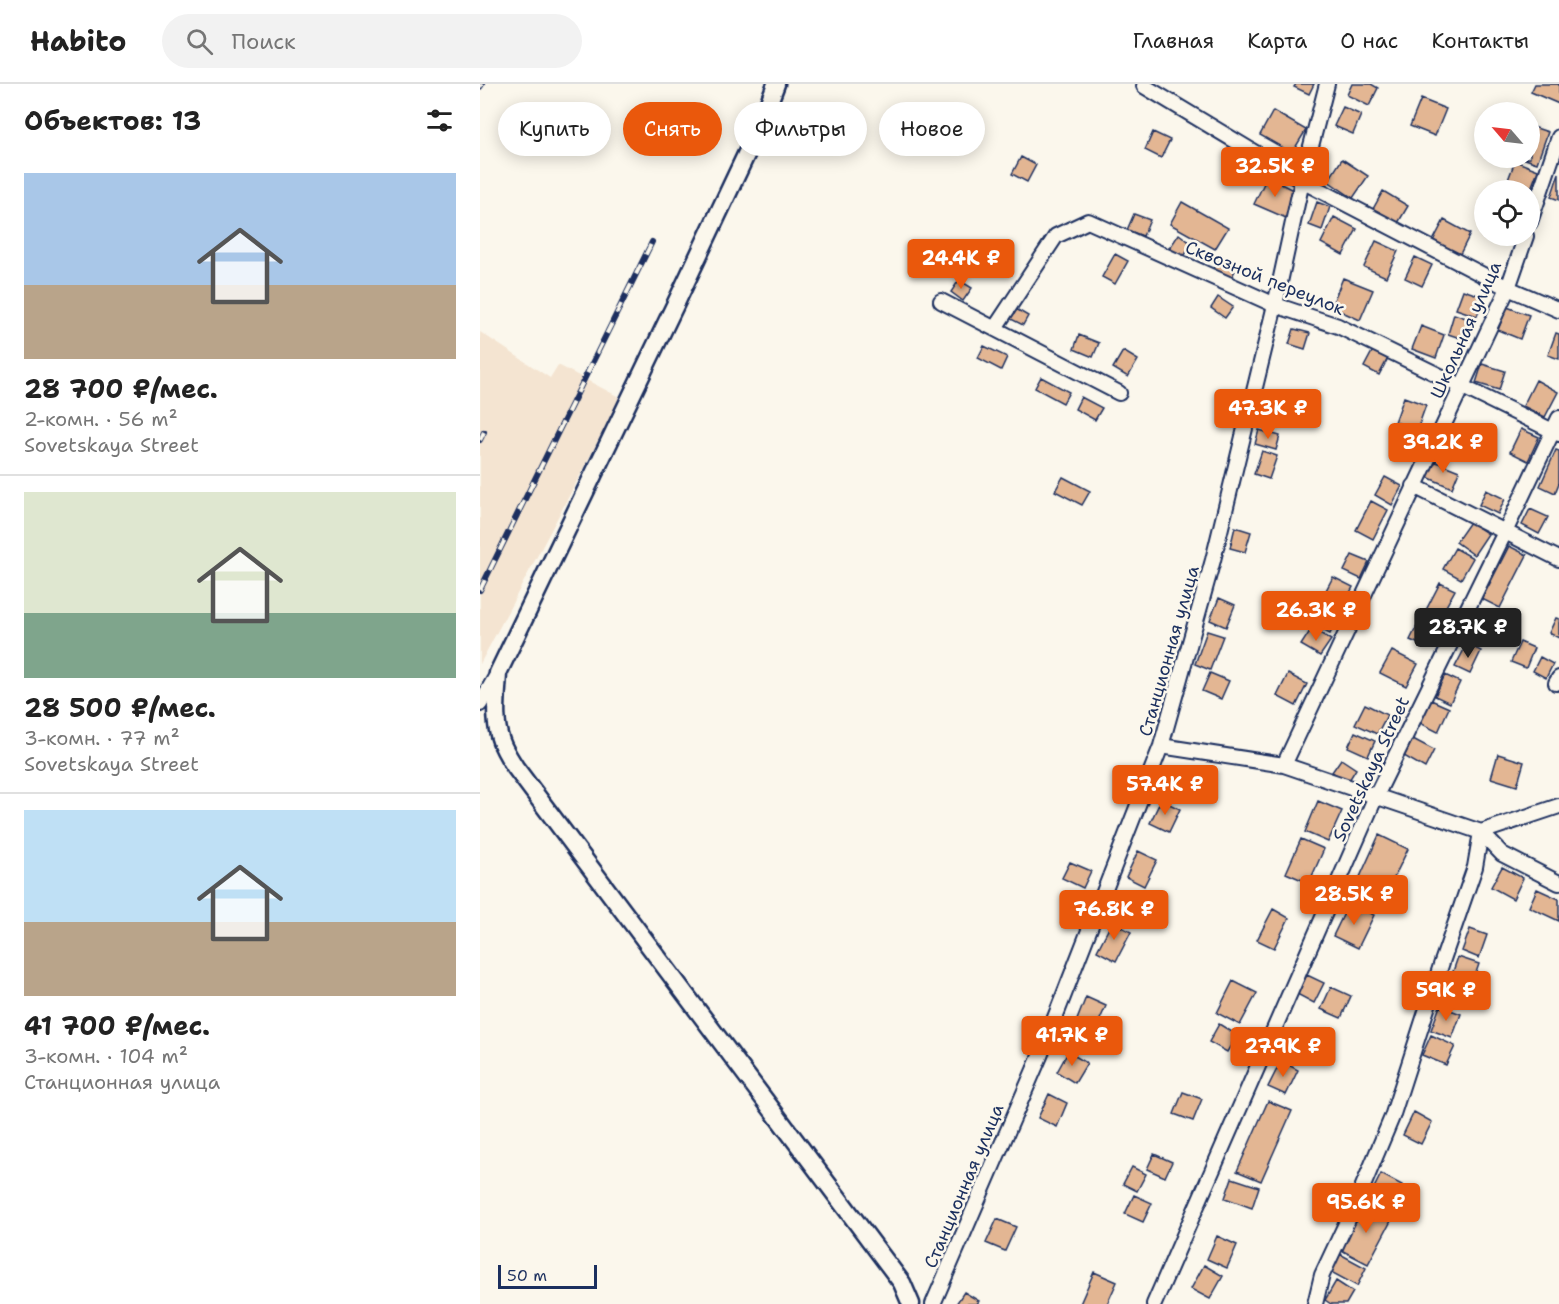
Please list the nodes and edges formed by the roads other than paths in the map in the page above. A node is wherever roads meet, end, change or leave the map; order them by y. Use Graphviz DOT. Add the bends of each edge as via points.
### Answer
graph roads {
  1 [pos="776,84"];
  2 [pos="1327,84"];
  3 [pos="1144,86"];
  4 [pos="1559,137"];
  5 [pos="1302,181"];
  6 [pos="1540,193"];
  7 [pos="1523,246"];
  8 [pos="1508,288"];
  9 [pos="941,301"];
  10 [pos="1275,305"];
  11 [pos="1559,310"];
  12 [pos="995,328"];
  13 [pos="1460,387"];
  14 [pos="1119,393"];
  15 [pos="1559,418"];
  16 [pos="1556,433"];
  17 [pos="1414,486"];
  18 [pos="1506,532"];
  19 [pos="1559,559"];
  20 [pos="498,673"];
  21 [pos="480,704"];
  22 [pos="1161,746"];
  23 [pos="1284,765"];
  24 [pos="1376,796"];
  25 [pos="1559,806"];
  26 [pos="1481,832"];
  27 [pos="1559,883"];
  28 [pos="911,1304"];
  29 [pos="933,1304"];
  30 [pos="1154,1304"];
  31 [pos="1315,1304"];
  1 -- 20 [label="street" via="761,123"];
  2 -- 5 [label="street, Станционная улица"];
  3 -- 5 [label="street"];
  4 -- 6 [label="street"];
  5 -- 8 [label="street"];
  5 -- 10 [label="street, Станционная улица"];
  7 -- 8 [label="street, Школьная улица"];
  8 -- 11 [label="street"];
  8 -- 13 [label="street, Школьная улица"];
  9 -- 12 [label="street"];
  10 -- 12 [label="street, Сквозной переулок" via="1088,221 1056,236"];
  10 -- 13 [label="street, Сквозной переулок" via="1338,326"];
  10 -- 22 [label="street, Станционная улица" via="1213,560"];
  12 -- 14 [label="street"];
  13 -- 16 [label="street, Сквозной переулок"];
  13 -- 17 [label="street, Школьная улица"];
  15 -- 16 [label="street, Sovetskaya Street"];
  16 -- 18 [label="street, Sovetskaya Street"];
  17 -- 18 [label="street"];
  17 -- 23 [label="street, Школьная улица"];
  18 -- 19 [label="street"];
  18 -- 24 [label="street, Sovetskaya Street"];
  20 -- 21 [label="street"];
  20 -- 28 [label="street" via="498,729 501,744 515,767 902,1283"];
  22 -- 23 [label="street"];
  22 -- 29 [label="street, Станционная улица" via="1040,1056"];
  23 -- 24 [label="street"];
  24 -- 26 [label="street"];
  24 -- 30 [label="street, Sovetskaya Street"];
  25 -- 26 [label="street"];
  26 -- 27 [label="street" via="1502,854"];
  26 -- 31 [label="street" via="1475,867 1392,1117 1322,1275"];
}
